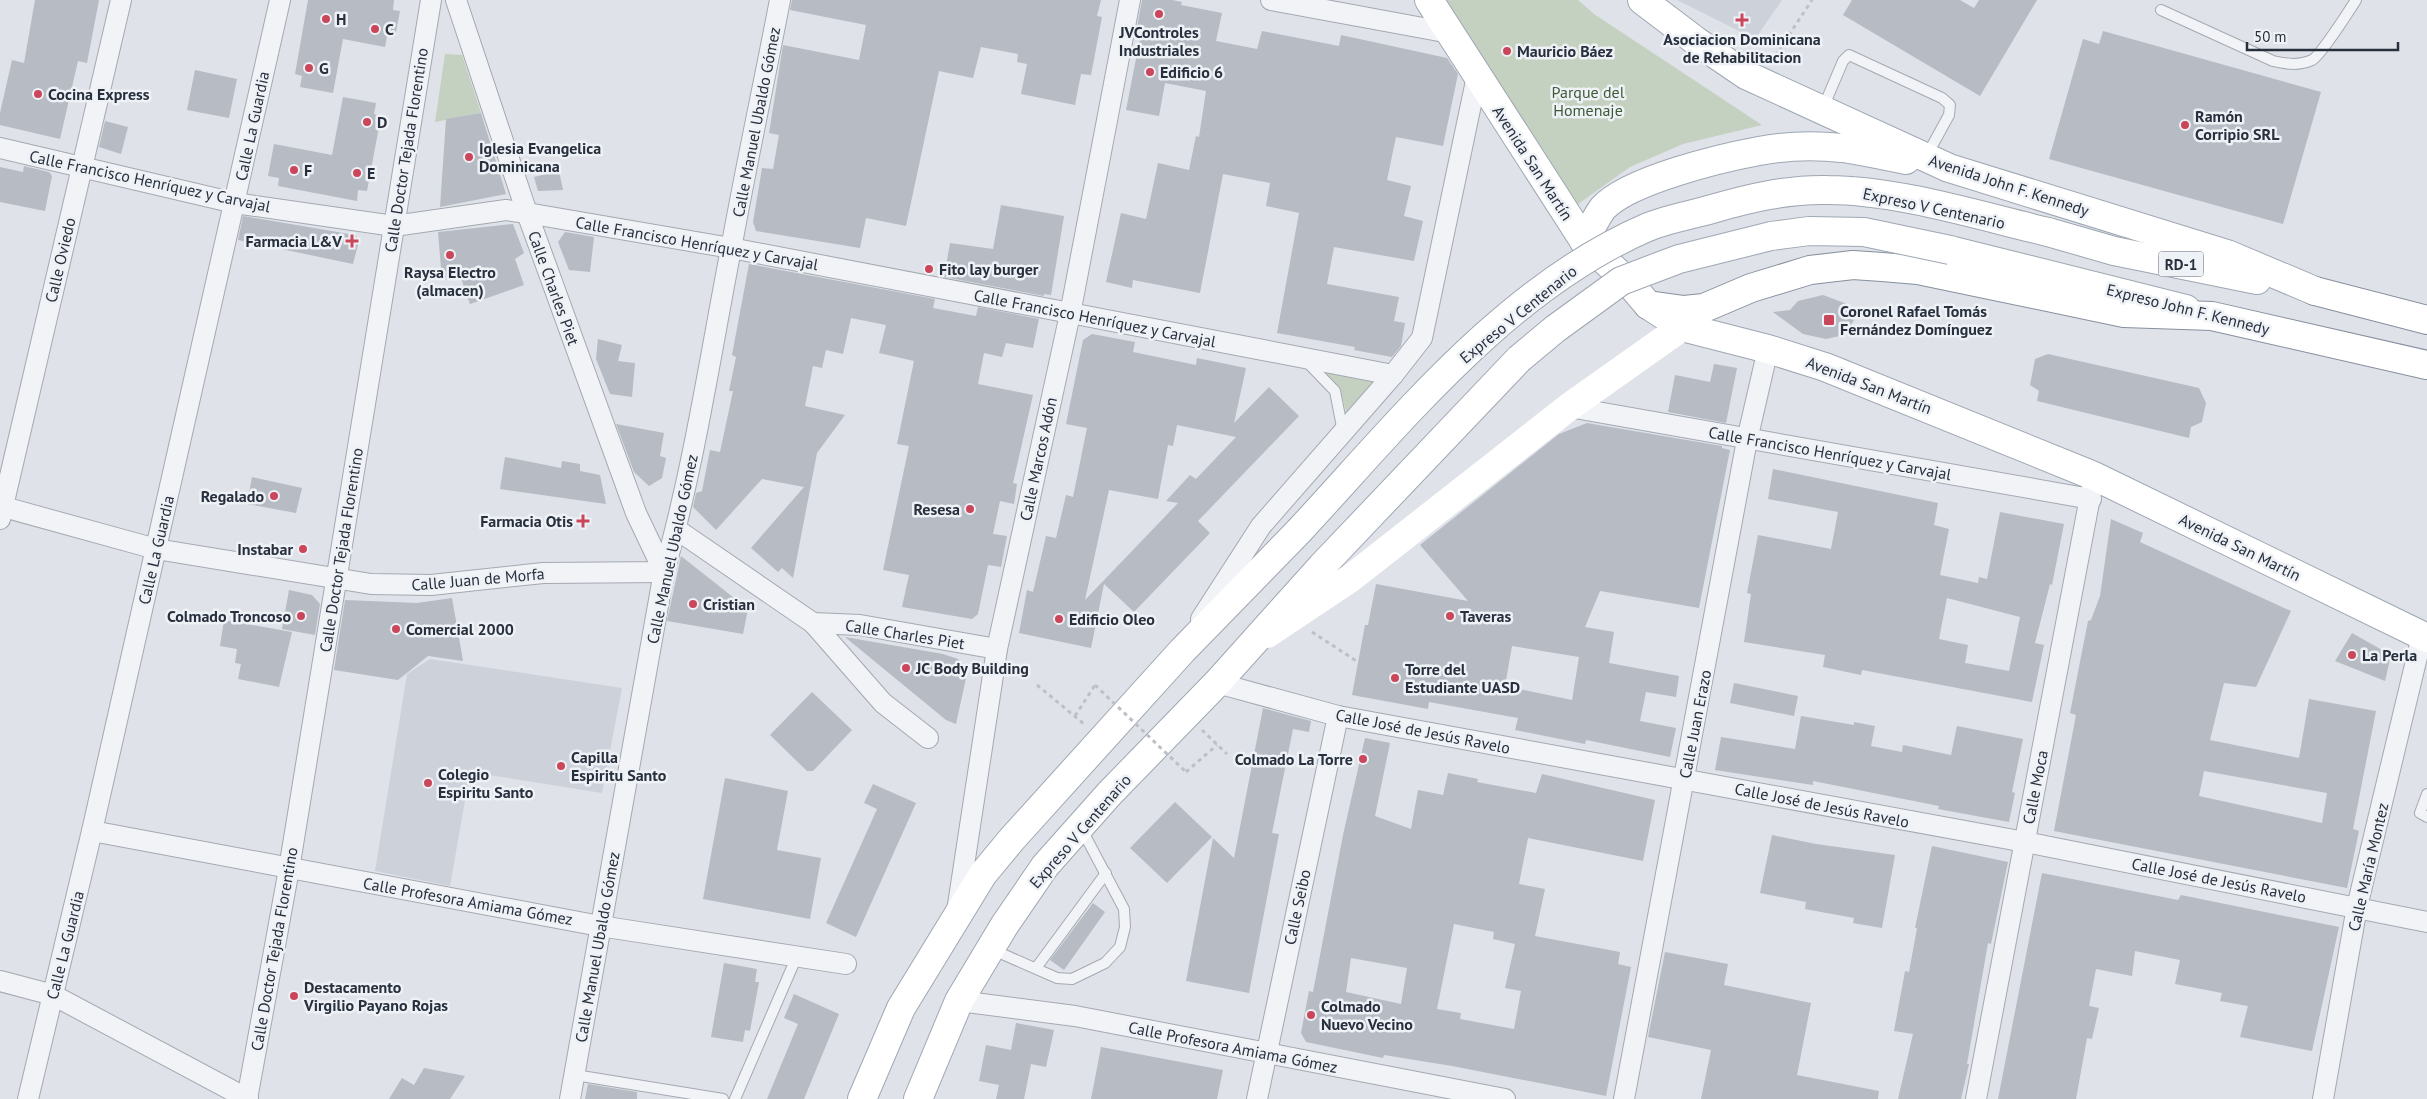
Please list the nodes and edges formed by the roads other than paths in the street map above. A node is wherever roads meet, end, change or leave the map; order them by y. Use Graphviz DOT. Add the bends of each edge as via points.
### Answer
graph roads {
  1 [pos="121,0"];
  2 [pos="280,0"];
  3 [pos="431,0"];
  4 [pos="456,0"];
  5 [pos="780,0"];
  6 [pos="1130,0"];
  7 [pos="1271,0"];
  8 [pos="1428,0"];
  9 [pos="1642,0"];
  10 [pos="2356,0"];
  11 [pos="2161,10"];
  12 [pos="1450,33"];
  13 [pos="1477,76"];
  14 [pos="1822,110"];
  15 [pos="0,148"];
  16 [pos="1937,163"];
  17 [pos="82,166"];
  18 [pos="236,203"];
  19 [pos="527,213"];
  20 [pos="394,226"];
  21 [pos="1584,241"];
  22 [pos="731,248"];
  23 [pos="1950,250"];
  24 [pos="2314,292"];
  25 [pos="1648,305"];
  26 [pos="1070,314"];
  27 [pos="2212,316"];
  28 [pos="2427,320"];
  29 [pos="1682,327"];
  30 [pos="1768,349"];
  31 [pos="1302,357"];
  32 [pos="2427,365"];
  33 [pos="1394,375"];
  34 [pos="1569,406"];
  35 [pos="1343,432"];
  36 [pos="1747,440"];
  37 [pos="2093,487"];
  38 [pos="1,510"];
  39 [pos="676,529"];
  40 [pos="156,549"];
  41 [pos="664,572"];
  42 [pos="336,578"];
  43 [pos="813,624"];
  44 [pos="2424,637"];
  45 [pos="1253,643"];
  46 [pos="997,649"];
  47 [pos="1182,651"];
  48 [pos="1217,683"];
  49 [pos="1338,716"];
  50 [pos="928,738"];
  51 [pos="1684,779"];
  52 [pos="2427,794"];
  53 [pos="2427,817"];
  54 [pos="1080,826"];
  55 [pos="92,831"];
  56 [pos="2025,842"];
  57 [pos="289,868"];
  58 [pos="1106,873"];
  59 [pos="2358,907"];
  60 [pos="955,920"];
  61 [pos="2427,922"];
  62 [pos="600,926"];
  63 [pos="990,949"];
  64 [pos="797,956"];
  65 [pos="846,964"];
  66 [pos="1036,968"];
  67 [pos="0,981"];
  68 [pos="53,995"];
  69 [pos="959,1001"];
  70 [pos="1267,1054"];
  71 [pos="575,1075"];
  72 [pos="28,1099"];
  73 [pos="247,1099"];
  74 [pos="570,1099"];
  75 [pos="723,1099"];
  76 [pos="735,1099"];
  77 [pos="862,1099"];
  78 [pos="918,1099"];
  79 [pos="1257,1099"];
  80 [pos="1505,1099"];
  81 [pos="1624,1099"];
  82 [pos="1976,1099"];
  83 [pos="2323,1099"];
  1 -- 17 [label="street, Calle Oviedo"];
  2 -- 18 [label="street, Calle La Guardia"];
  3 -- 20 [label="street, Calle Doctor Tejada Florentino"];
  4 -- 19 [label="street, Calle Charles Piet"];
  5 -- 22 [label="street, Calle Manuel Ubaldo Gómez"];
  6 -- 26 [label="street, Calle Marcos Adón"];
  7 -- 12 [label="street"];
  8 -- 12 [label="main road, Avenida San Martín"];
  9 -- 14 [label="main road, Avenida John F. Kennedy" via="1746,76"];
  10 -- 11 [label="lane" via="2314,59 2301,64 2273,61"];
  12 -- 13 [label="main road, Avenida San Martín"];
  13 -- 21 [label="main road, Avenida San Martín"];
  13 -- 33 [label="street, Expreso V Centenario" via="1422,338"];
  14 -- 16 [label="main road, Avenida John F. Kennedy"];
  14 -- 16 [label="lane" via="1843,61 1849,55 1861,59 1942,98 1950,105"];
  15 -- 17 [label="street, Calle Francisco Henríquez y Carvajal"];
  16 -- 21 [label="main road" via="1842,148 1760,151 1659,177 1626,192 1604,208"];
  16 -- 24 [label="main road, Avenida John F. Kennedy" via="2227,254"];
  17 -- 18 [label="street, Calle Francisco Henríquez y Carvajal"];
  17 -- 38 [label="street, Calle Oviedo"];
  18 -- 20 [label="street, Calle Francisco Henríquez y Carvajal"];
  18 -- 40 [label="street, Calle La Guardia"];
  19 -- 20 [label="street, Calle Francisco Henríquez y Carvajal" via="506,210"];
  19 -- 22 [label="street, Calle Francisco Henríquez y Carvajal"];
  19 -- 41 [label="street, Calle Charles Piet" via="636,514"];
  20 -- 42 [label="street, Calle Doctor Tejada Florentino"];
  21 -- 25 [label="main road, Avenida San Martín" via="1632,285"];
  22 -- 26 [label="street, Calle Francisco Henríquez y Carvajal"];
  22 -- 39 [label="street, Calle Manuel Ubaldo Gómez"];
  23 -- 27 [label="main road, Expreso John F. Kennedy"];
  23 -- 45 [label="main road, Expreso V Centenario, bridge" via="1864,232 1810,231 1770,236 1679,259 1621,281 1519,358"];
  24 -- 28 [label="main road, RD-1"];
  24 -- 47 [label="main road, Expreso V Centenario / RD-1, bridge" via="2114,251 2048,232 1874,193 1829,190 1780,192 1650,226 1557,278 1451,368"];
  25 -- 27 [label="main road" via="1684,310 1704,308 1751,288 1810,270 1853,265 1918,270 2124,313"];
  25 -- 29 [label="main road, Avenida San Martín"];
  26 -- 31 [label="street, Calle Francisco Henríquez y Carvajal"];
  26 -- 46 [label="street, Calle Marcos Adón"];
  27 -- 32 [label="main road, Expreso John F. Kennedy"];
  29 -- 30 [label="main road, Avenida San Martín"];
  29 -- 34 [label="main road, Expreso V Centenario"];
  30 -- 36 [label="street, Calle Juan Erazo"];
  30 -- 37 [label="main road, Avenida San Martín" via="1825,367"];
  31 -- 33 [label="street, Calle Francisco Henríquez y Carvajal"];
  31 -- 35 [label="lane" via="1335,391"];
  33 -- 35 [label="street, Expreso V Centenario"];
  34 -- 36 [label="street, Calle Francisco Henríquez y Carvajal"];
  34 -- 45 [label="main road, Expreso V Centenario" via="1351,578"];
  35 -- 47 [label="street, Expreso V Centenario" via="1261,526"];
  36 -- 37 [label="street, Calle Francisco Henríquez y Carvajal"];
  36 -- 51 [label="street, Calle Juan Erazo"];
  37 -- 44 [label="main road, Avenida San Martín"];
  37 -- 56 [label="street, Calle Moca"];
  38 -- 40 [label="street, Calle Juan de Morfa"];
  39 -- 41 [label="street, Calle Manuel Ubaldo Gómez"];
  39 -- 43 [label="street, Calle Charles Piet"];
  40 -- 42 [label="street, Calle Juan de Morfa"];
  40 -- 55 [label="street, Calle La Guardia"];
  41 -- 42 [label="street, Calle Juan de Morfa" via="543,573 431,585 371,584"];
  41 -- 62 [label="street, Calle Manuel Ubaldo Gómez"];
  42 -- 57 [label="street, Calle Doctor Tejada Florentino"];
  43 -- 46 [label="street, Calle Charles Piet" via="860,625"];
  43 -- 50 [label="street, Calle Charles Piet" via="883,704"];
  44 -- 59 [label="street, Calle María Montez"];
  45 -- 48 [label="main road, Expreso V Centenario"];
  46 -- 60 [label="street, Calle Marcos Adón"];
  47 -- 60 [label="main road, Expreso V Centenario" via="983,874"];
  48 -- 49 [label="street, Calle José de Jesús Ravelo"];
  48 -- 54 [label="main road, Expreso V Centenario"];
  49 -- 51 [label="street, Calle José de Jesús Ravelo"];
  49 -- 70 [label="street, Calle Seibo"];
  51 -- 56 [label="street, Calle José de Jesús Ravelo"];
  51 -- 81 [label="street, Calle Juan Erazo"];
  52 -- 53 [label="lane" via="2420,813"];
  54 -- 58 [label="lane"];
  54 -- 63 [label="main road, Expreso V Centenario" via="1045,866"];
  55 -- 57 [label="street, Calle Profesora Amiama Gómez"];
  55 -- 68 [label="street, Calle La Guardia"];
  56 -- 59 [label="street, Calle José de Jesús Ravelo"];
  56 -- 82 [label="street, Calle Moca"];
  57 -- 62 [label="street, Calle Profesora Amiama Gómez"];
  57 -- 73 [label="street, Calle Doctor Tejada Florentino"];
  58 -- 66 [label="lane"];
  58 -- 66 [label="lane" via="1124,909 1125,927 1120,947 1105,962 1072,979 1057,978"];
  59 -- 61 [label="street, Calle José de Jesús Ravelo"];
  59 -- 83 [label="street, Calle María Montez"];
  60 -- 77 [label="main road, Expreso V Centenario" via="901,1008"];
  62 -- 64 [label="street, Calle Profesora Amiama Gómez"];
  62 -- 71 [label="street, Calle Manuel Ubaldo Gómez"];
  63 -- 66 [label="lane"];
  63 -- 69 [label="main road, Expreso V Centenario"];
  64 -- 65 [label="street, Calle Profesora Amiama Gómez"];
  64 -- 76 [label="lane"];
  67 -- 68 [label="street"];
  68 -- 72 [label="street, Calle La Guardia"];
  68 -- 73 [label="street"];
  69 -- 70 [label="street, Calle Profesora Amiama Gómez" via="1075,1016"];
  69 -- 78 [label="main road, Expreso V Centenario"];
  70 -- 79 [label="street, Calle Seibo"];
  70 -- 80 [label="street, Calle Profesora Amiama Gómez"];
  71 -- 74 [label="street, Calle Manuel Ubaldo Gómez"];
  71 -- 75 [label="lane"];
}
